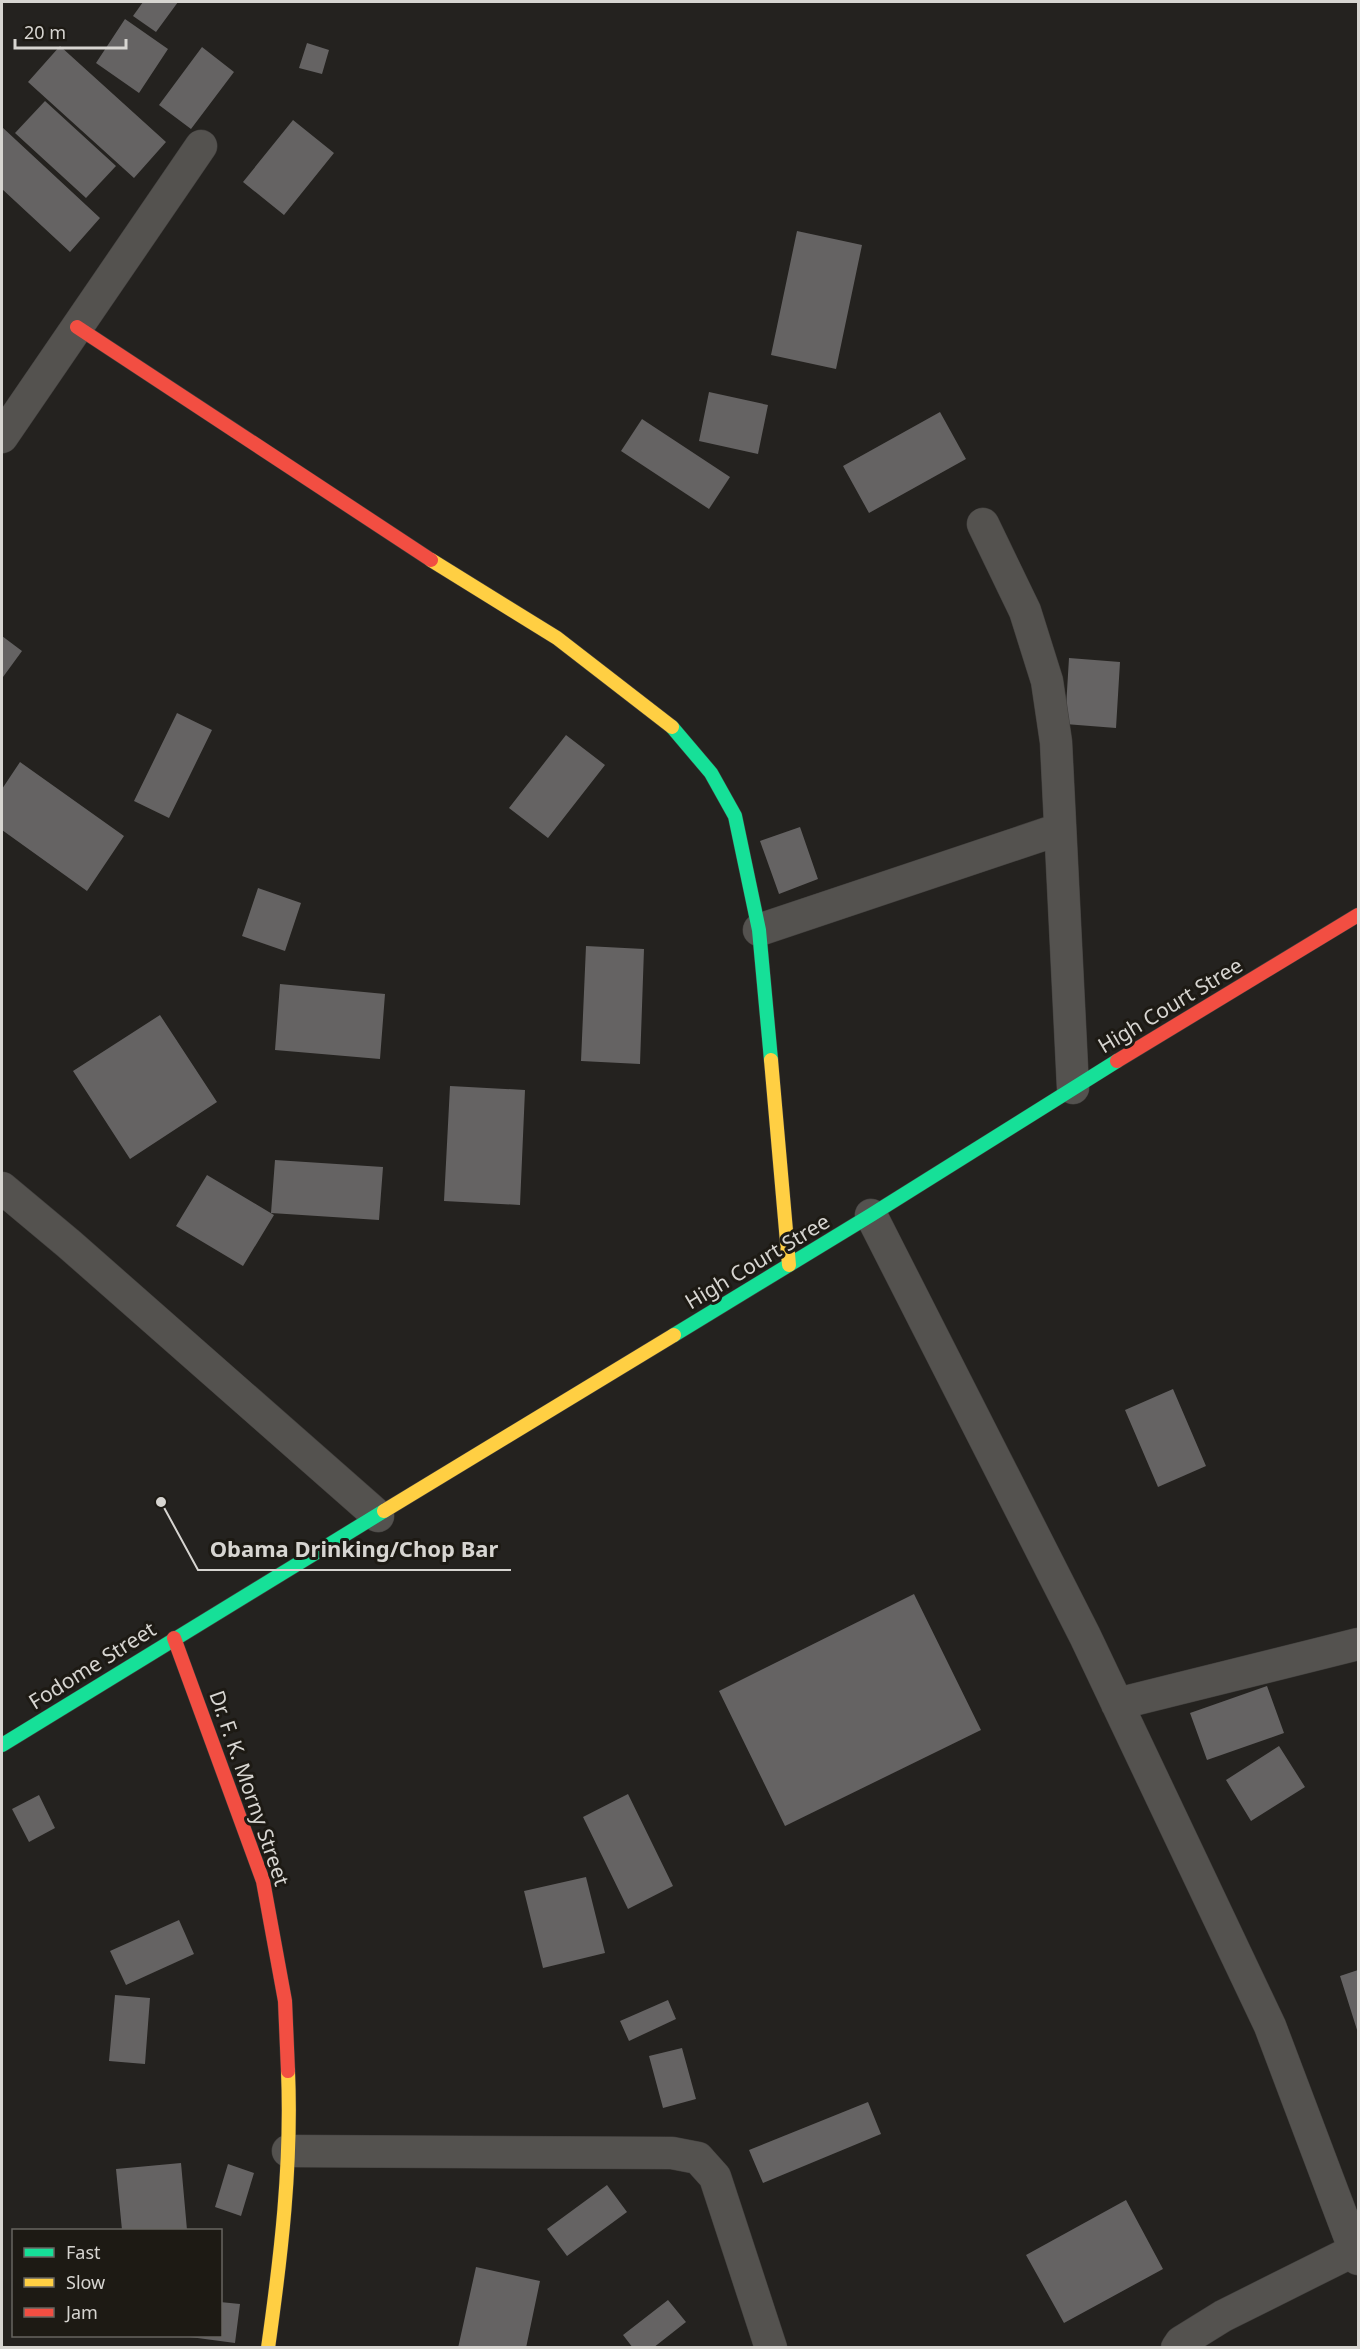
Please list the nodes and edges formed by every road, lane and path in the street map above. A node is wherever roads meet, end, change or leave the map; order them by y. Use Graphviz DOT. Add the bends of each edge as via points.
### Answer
graph roads {
  1 [pos="201,146"];
  2 [pos="77,327"];
  3 [pos="2,437"];
  4 [pos="982,524"];
  5 [pos="1060,829"];
  6 [pos="1359,915"];
  7 [pos="759,930"];
  8 [pos="1073,1088"];
  9 [pos="2,1188"];
  10 [pos="871,1215"];
  11 [pos="789,1265"];
  12 [pos="378,1516"];
  13 [pos="174,1638"];
  14 [pos="1359,1644"];
  15 [pos="1117,1704"];
  16 [pos="2,1746"];
  17 [pos="288,2151"];
  18 [pos="1357,2255"];
  19 [pos="268,2348"];
  20 [pos="771,2348"];
  21 [pos="1177,2348"];
  1 -- 2 [label="street"];
  2 -- 3 [label="street"];
  2 -- 7 [label="street" via="386,532 556,638 672,726 711,773 735,816"];
  4 -- 5 [label="street" via="1025,611 1047,681 1056,742"];
  5 -- 7 [label="street"];
  5 -- 8 [label="street"];
  6 -- 8 [label="street, High Court Stree"];
  7 -- 11 [label="street"];
  8 -- 10 [label="street, High Court Stree"];
  9 -- 12 [label="street"];
  10 -- 11 [label="street, High Court Stree"];
  10 -- 15 [label="street"];
  11 -- 12 [label="street, High Court Stree"];
  12 -- 13 [label="street, High Court Stree"];
  13 -- 16 [label="street, Fodome Street"];
  13 -- 17 [label="street, Dr. F. K. Morny Street" via="263,1881 285,2001"];
  14 -- 15 [label="street"];
  15 -- 18 [label="street" via="1270,2026"];
  17 -- 19 [label="street, Dr. F. K. Morny Street" via="281,2256"];
  17 -- 20 [label="street" via="672,2153 698,2157 715,2176"];
  18 -- 21 [label="street" via="1223,2316"];
}
